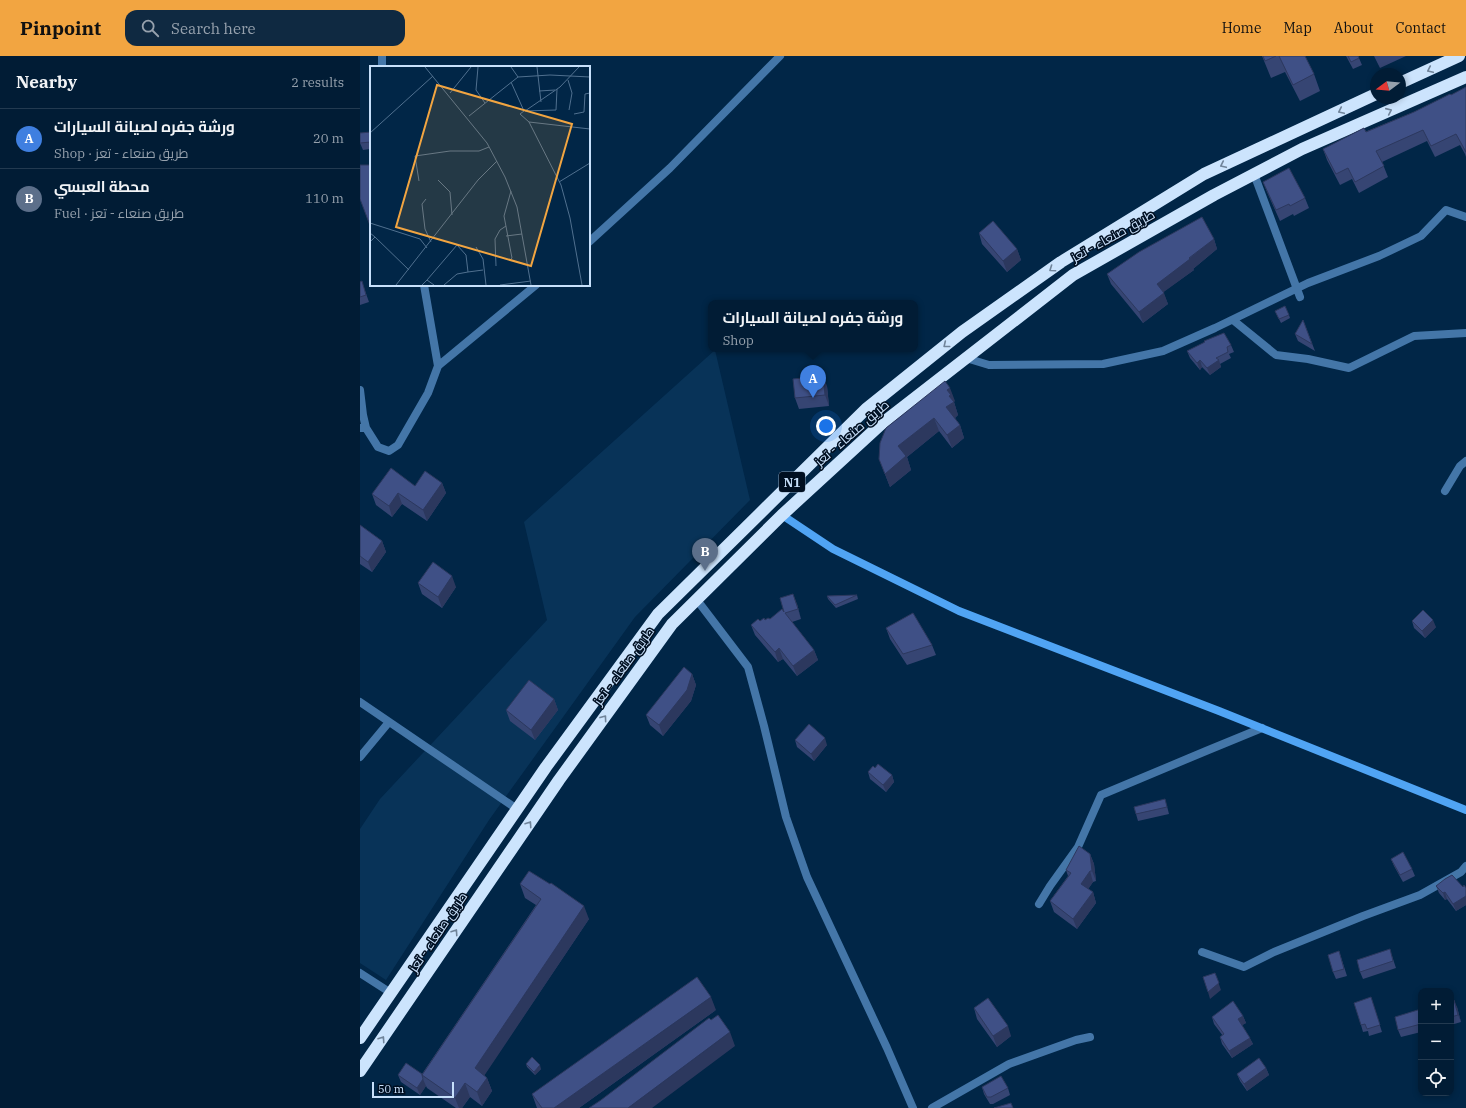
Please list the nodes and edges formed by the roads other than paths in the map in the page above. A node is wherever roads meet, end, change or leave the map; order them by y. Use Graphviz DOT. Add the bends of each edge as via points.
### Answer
graph roads {
  1 [pos="780,56"];
  2 [pos="1459,56"];
  3 [pos="1466,77"];
  4 [pos="1406,80"];
  5 [pos="1370,97"];
  6 [pos="1254,174"];
  7 [pos="1466,217"];
  8 [pos="590,241"];
  9 [pos="424,286"];
  10 [pos="535,286"];
  11 [pos="1297,288"];
  12 [pos="1300,297"];
  13 [pos="1233,320"];
  14 [pos="1466,333"];
  15 [pos="966,358"];
  16 [pos="438,366"];
  17 [pos="360,390"];
  18 [pos="361,414"];
  19 [pos="363,428"];
  20 [pos="1466,461"];
  21 [pos="1445,491"];
  22 [pos="782,515"];
  23 [pos="697,600"];
  24 [pos="360,702"];
  25 [pos="389,722"];
  26 [pos="1262,728"];
  27 [pos="360,757"];
  28 [pos="517,809"];
  29 [pos="1466,810"];
  30 [pos="1466,866"];
  31 [pos="1039,904"];
  32 [pos="1202,952"];
  33 [pos="360,972"];
  34 [pos="391,993"];
  35 [pos="1090,1037"];
  36 [pos="360,1038"];
  37 [pos="360,1071"];
  38 [pos="913,1108"];
  39 [pos="932,1108"];
  1 -- 8 [label="street" via="670,168"];
  2 -- 4 [label="highway, one-way"];
  6 -- 3 [label="highway, طريق صنعاء - تعز / N1, one-way" via="1302,149"];
  5 -- 28 [label="highway, طريق صنعاء - تعز / N1, one-way" via="1204,174 1061,262 962,332 866,409 658,614"];
  6 -- 11 [label="street"];
  6 -- 15 [label="highway, طريق صنعاء - تعز / N1" via="1073,275"];
  7 -- 11 [label="street" via="1446,210 1421,236 1379,256"];
  9 -- 16 [label="street"];
  10 -- 16 [label="street"];
  11 -- 12 [label="street"];
  11 -- 13 [label="street"];
  13 -- 14 [label="street" via="1276,355 1349,368 1414,336"];
  13 -- 15 [label="street" via="1163,351 1103,364 989,365"];
  15 -- 22 [label="highway, طريق صنعاء - تعز / N1" via="880,425"];
  16 -- 19 [label="street" via="428,393 398,445 389,451 378,447"];
  17 -- 18 [label="street"];
  18 -- 19 [label="street"];
  20 -- 21 [label="street" via="1460,466"];
  22 -- 23 [label="highway, طريق صنعاء - تعز / N1"];
  22 -- 26 [label="street" via="833,549 959,611"];
  37 -- 23 [label="highway, طريق صنعاء - تعز / N1, one-way" via="559,780 672,624"];
  23 -- 38 [label="street" via="748,667 786,817 807,877"];
  24 -- 25 [label="street"];
  25 -- 27 [label="street"];
  25 -- 28 [label="street"];
  26 -- 29 [label="street"];
  26 -- 31 [label="street" via="1102,795 1078,847"];
  28 -- 34 [label="highway, طريق صنعاء - تعز / N1"];
  30 -- 32 [label="street" via="1461,872 1420,895 1282,949 1244,967"];
  33 -- 34 [label="street"];
  34 -- 36 [label="highway, طريق صنعاء - تعز / N1"];
  35 -- 39 [label="street" via="1009,1064"];
}
